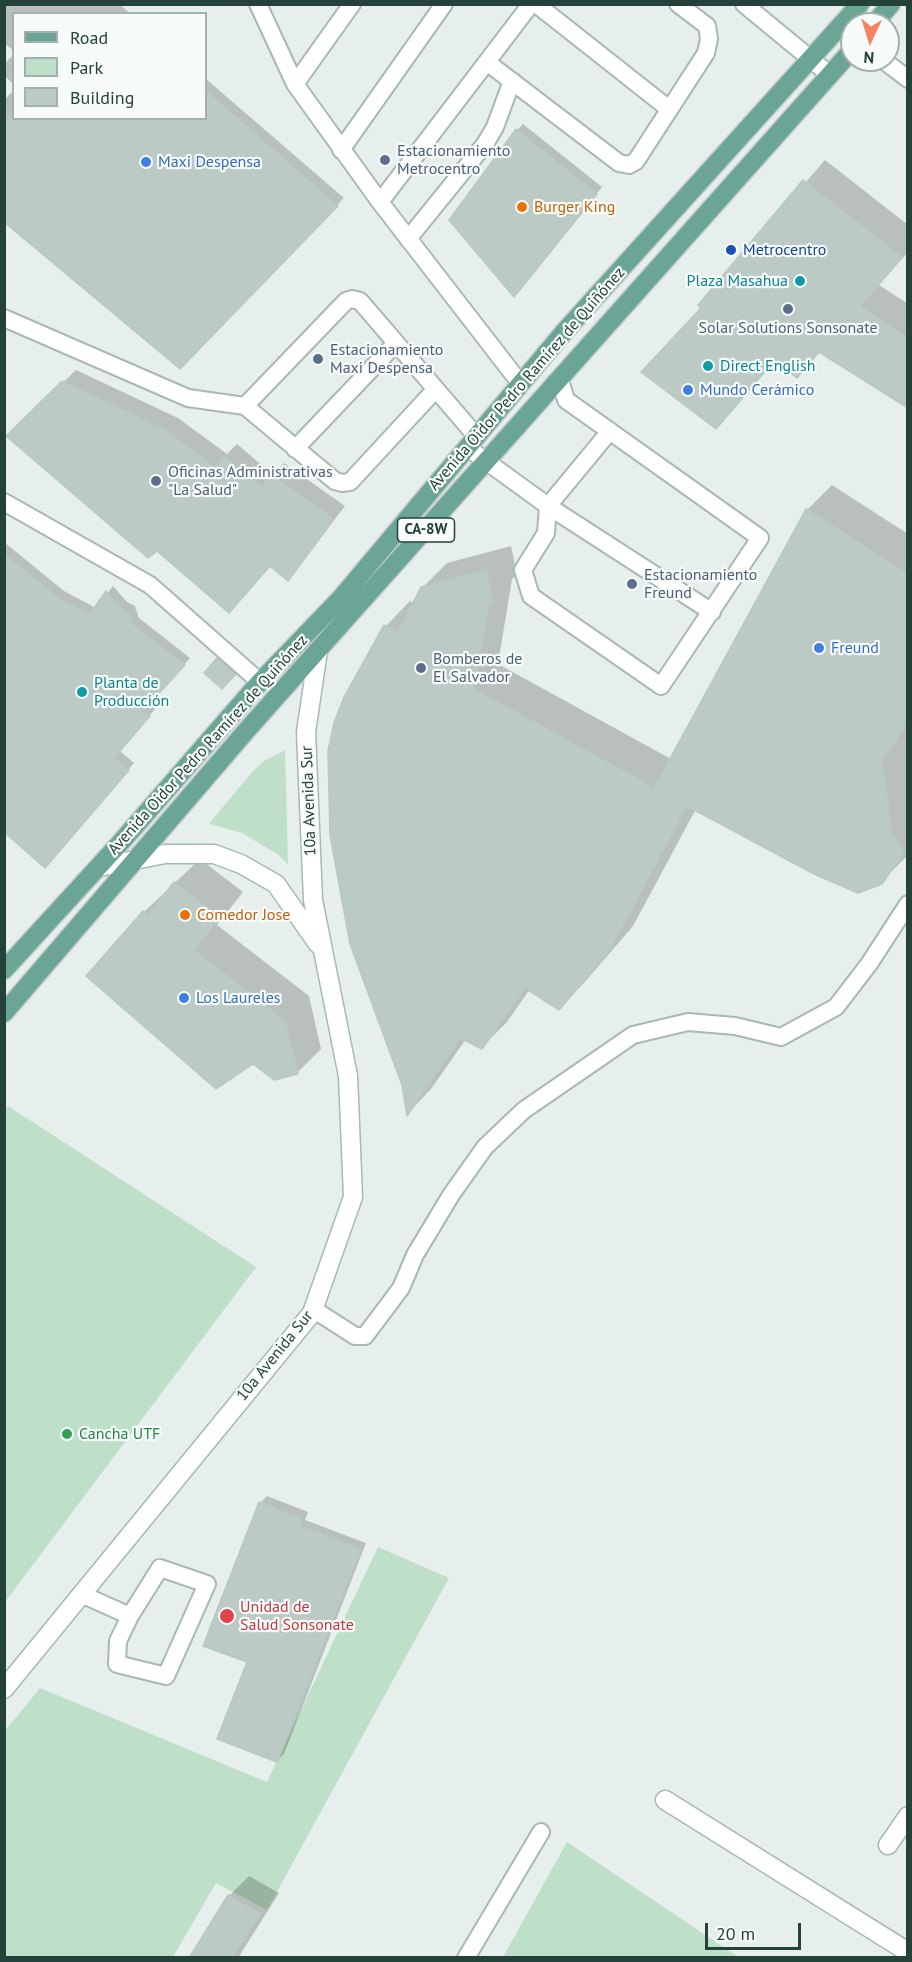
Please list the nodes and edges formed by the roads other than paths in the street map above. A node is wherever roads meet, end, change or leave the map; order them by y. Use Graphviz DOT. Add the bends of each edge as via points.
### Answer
graph roads {
  1 [pos="258,4"];
  2 [pos="352,4"];
  3 [pos="444,4"];
  4 [pos="533,4"];
  5 [pos="678,4"];
  6 [pos="744,4"];
  7 [pos="860,4"];
  8 [pos="811,58"];
  9 [pos="488,63"];
  10 [pos="840,64"];
  11 [pos="830,75"];
  12 [pos="512,81"];
  13 [pos="295,84"];
  14 [pos="669,109"];
  15 [pos="341,150"];
  16 [pos="380,202"];
  17 [pos="408,239"];
  18 [pos="4,318"];
  19 [pos="396,343"];
  20 [pos="560,380"];
  21 [pos="520,383"];
  22 [pos="435,390"];
  23 [pos="245,406"];
  24 [pos="610,431"];
  25 [pos="472,443"];
  26 [pos="296,449"];
  27 [pos="487,461"];
  28 [pos="4,502"];
  29 [pos="548,506"];
  30 [pos="712,612"];
  31 [pos="318,651"];
  32 [pos="260,682"];
  33 [pos="137,859"];
  34 [pos="99,867"];
  35 [pos="908,904"];
  36 [pos="323,950"];
  37 [pos="4,970"];
  38 [pos="4,1013"];
  39 [pos="313,1310"];
  40 [pos="81,1594"];
  41 [pos="130,1616"];
  42 [pos="4,1689"];
  43 [pos="665,1800"];
  44 [pos="908,1816"];
  45 [pos="541,1832"];
  46 [pos="888,1845"];
  47 [pos="908,1952"];
  48 [pos="466,1958"];
  1 -- 13 [label="lane"];
  2 -- 13 [label="lane"];
  3 -- 15 [label="lane"];
  4 -- 9 [label="lane"];
  4 -- 14 [label="lane"];
  5 -- 14 [label="lane" via="707,26 710,39 706,53"];
  6 -- 8 [label="lane"];
  7 -- 8 [label="main road, Avenida Oidor Pedro Ramírez de Quiñónez / CA-8W"];
  8 -- 11 [label="lane"];
  8 -- 21 [label="main road, Avenida Oidor Pedro Ramírez de Quiñónez / CA-8W"];
  9 -- 12 [label="lane"];
  9 -- 16 [label="lane"];
  10 -- 11 [label="main road, Avenida Oidor Pedro Ramírez de Quiñónez / CA-8W"];
  11 -- 20 [label="main road, Avenida Oidor Pedro Ramírez de Quiñónez / CA-8W"];
  12 -- 14 [label="lane" via="619,163 629,165 636,161"];
  12 -- 17 [label="lane" via="485,144"];
  13 -- 15 [label="lane"];
  15 -- 16 [label="lane"];
  16 -- 17 [label="lane"];
  17 -- 21 [label="lane"];
  18 -- 23 [label="lane" via="188,398"];
  19 -- 22 [label="lane"];
  19 -- 23 [label="lane" via="360,301 346,301"];
  19 -- 26 [label="lane"];
  20 -- 24 [label="lane" via="566,400"];
  20 -- 27 [label="main road, Avenida Oidor Pedro Ramírez de Quiñónez / CA-8W"];
  21 -- 25 [label="main road, Avenida Oidor Pedro Ramírez de Quiñónez / CA-8W"];
  22 -- 25 [label="lane"];
  22 -- 26 [label="lane" via="351,482 334,481"];
  23 -- 26 [label="lane"];
  24 -- 29 [label="lane"];
  24 -- 30 [label="lane" via="760,538"];
  25 -- 27 [label="lane"];
  25 -- 32 [label="main road, Avenida Oidor Pedro Ramírez de Quiñónez / CA-8W" via="341,598"];
  27 -- 29 [label="lane"];
  27 -- 31 [label="main road, Avenida Oidor Pedro Ramírez de Quiñónez / CA-8W"];
  28 -- 32 [label="lane" via="150,585"];
  29 -- 30 [label="lane"];
  29 -- 30 [label="lane" via="546,533 523,570 531,596 661,686"];
  31 -- 33 [label="main road, Avenida Oidor Pedro Ramírez de Quiñónez / CA-8W"];
  31 -- 36 [label="street, 10a Avenida Sur" via="306,732 313,900"];
  32 -- 34 [label="main road, Avenida Oidor Pedro Ramírez de Quiñónez / CA-8W"];
  33 -- 34 [label="street, 10a Avenida Sur"];
  33 -- 36 [label="street, 10a Avenida Sur" via="165,854 214,854 241,864 276,884"];
  33 -- 38 [label="main road, Avenida Oidor Pedro Ramírez de Quiñónez / CA-8W"];
  34 -- 37 [label="main road, Avenida Oidor Pedro Ramírez de Quiñónez / CA-8W"];
  35 -- 39 [label="lane" via="836,1007 781,1037 735,1026 688,1022 633,1035 524,1110 485,1147 415,1255 400,1288 365,1336 355,1336"];
  36 -- 39 [label="street, 10a Avenida Sur" via="348,1076 353,1197"];
  39 -- 40 [label="street, 10a Avenida Sur"];
  40 -- 41 [label="lane"];
  40 -- 42 [label="street, 10a Avenida Sur"];
  41 -- 41 [label="lane" via="118,1641 117,1664 166,1676 207,1584 160,1568"];
  43 -- 47 [label="street"];
  44 -- 46 [label="street"];
  45 -- 48 [label="lane"];
}
